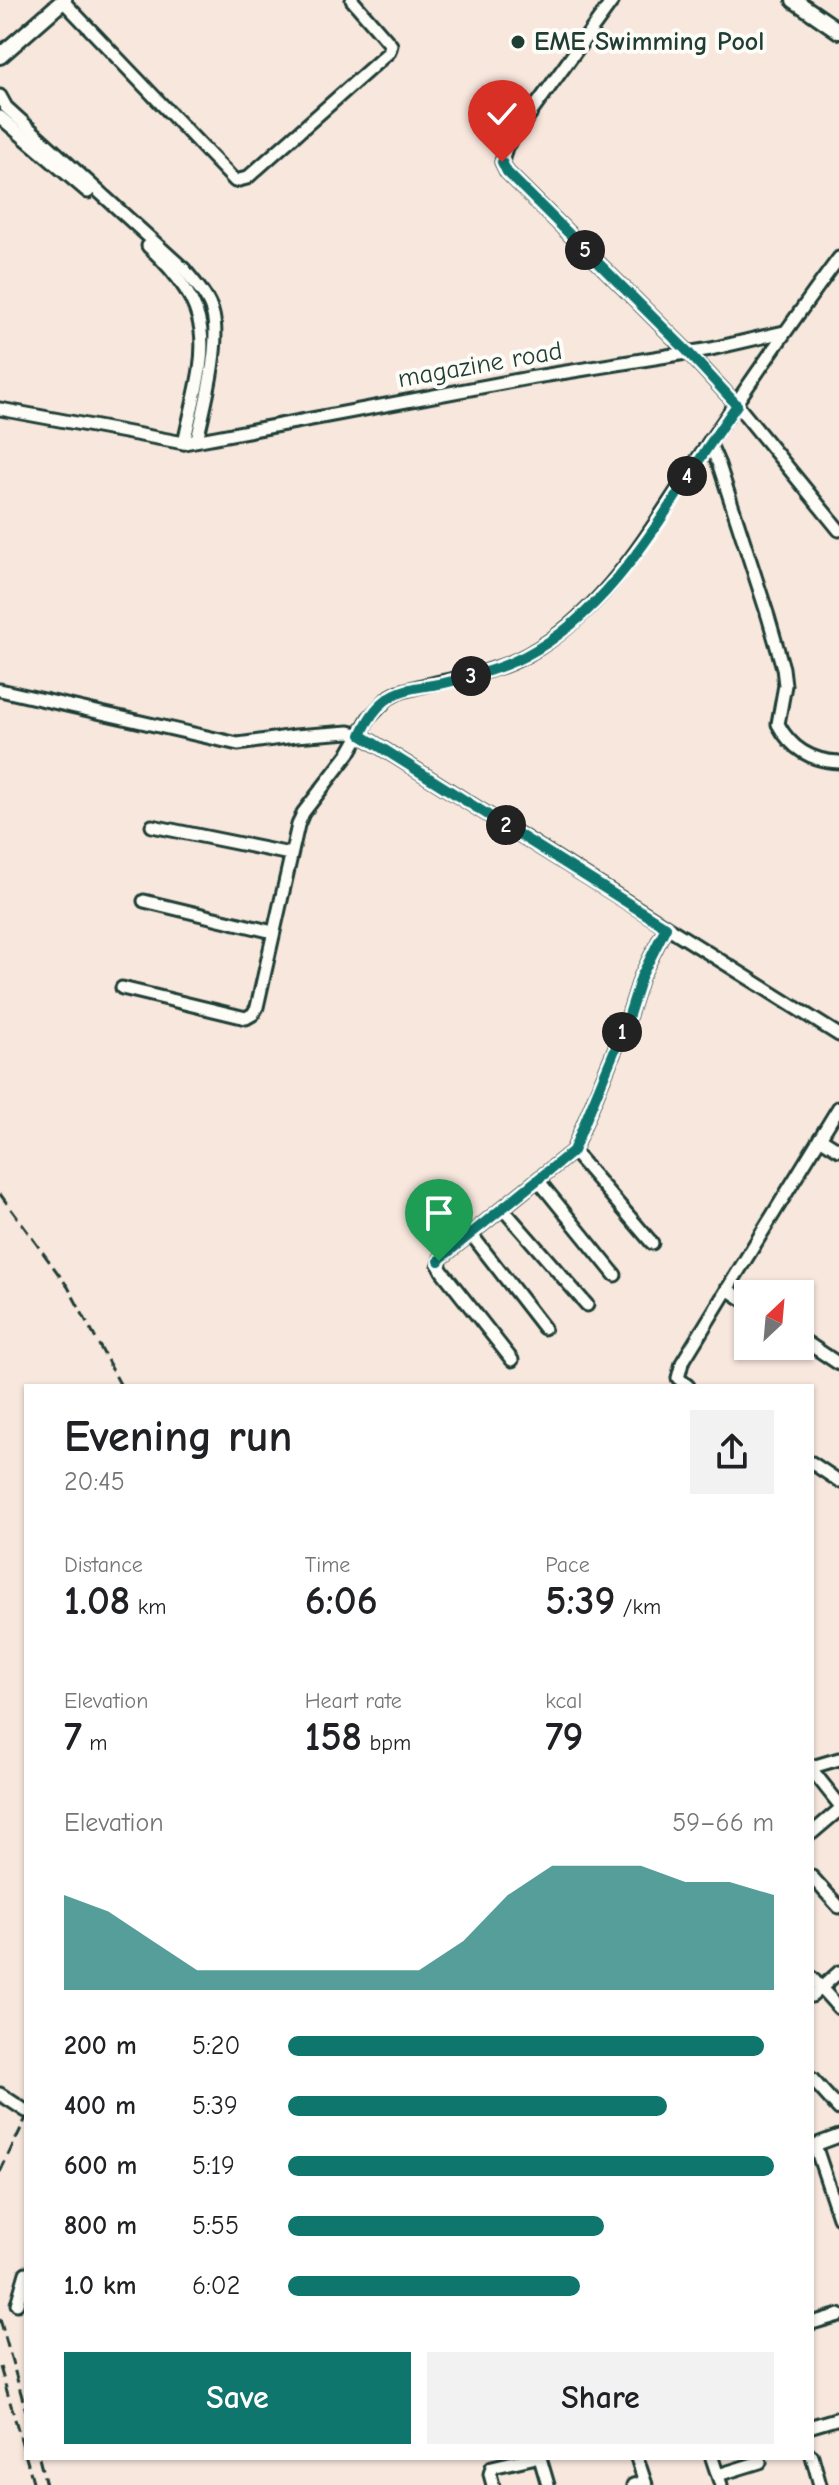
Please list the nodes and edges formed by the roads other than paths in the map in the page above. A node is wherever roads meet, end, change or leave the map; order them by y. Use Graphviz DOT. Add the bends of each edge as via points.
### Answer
graph roads {
  1 [pos="352,0"];
  2 [pos="613,0"];
  3 [pos="794,0"];
  4 [pos="58,2"];
  5 [pos="839,31"];
  6 [pos="0,56"];
  7 [pos="0,96"];
  8 [pos="0,117"];
  9 [pos="90,189"];
  10 [pos="839,258"];
  11 [pos="784,332"];
  12 [pos="687,351"];
  13 [pos="737,405"];
  14 [pos="0,409"];
  15 [pos="191,441"];
  16 [pos="709,442"];
  17 [pos="839,530"];
  18 [pos="0,690"];
  19 [pos="361,735"];
  20 [pos="839,762"];
  21 [pos="152,826"];
  22 [pos="290,854"];
  23 [pos="144,901"];
  24 [pos="666,927"];
  25 [pos="273,932"];
  26 [pos="122,988"];
  27 [pos="839,1035"];
  28 [pos="839,1107"];
  29 [pos="820,1138"];
  30 [pos="839,1150"];
  31 [pos="573,1151"];
  32 [pos="538,1180"];
  33 [pos="503,1209"];
  34 [pos="471,1234"];
  35 [pos="652,1243"];
  36 [pos="615,1275"];
  37 [pos="727,1289"];
  38 [pos="734,1294"];
  39 [pos="587,1305"];
  40 [pos="544,1328"];
  41 [pos="814,1347"];
  42 [pos="512,1360"];
  43 [pos="839,1364"];
  44 [pos="686,1384"];
  45 [pos="814,1464"];
  46 [pos="839,1481"];
  47 [pos="839,1759"];
  48 [pos="814,1768"];
  49 [pos="814,1772"];
  50 [pos="839,1807"];
  51 [pos="814,1831"];
  52 [pos="814,1879"];
  53 [pos="839,1907"];
  54 [pos="839,1972"];
  55 [pos="816,1992"];
  56 [pos="839,2008"];
  57 [pos="814,2081"];
  58 [pos="0,2094"];
  59 [pos="22,2109"];
  60 [pos="839,2109"];
  61 [pos="839,2136"];
  62 [pos="814,2146"];
  63 [pos="814,2149"];
  64 [pos="839,2217"];
  65 [pos="24,2280"];
  66 [pos="17,2304"];
  67 [pos="839,2315"];
  68 [pos="814,2322"];
  69 [pos="839,2418"];
  70 [pos="814,2425"];
  71 [pos="523,2460"];
  72 [pos="541,2460"];
  73 [pos="637,2460"];
  74 [pos="713,2460"];
  75 [pos="813,2460"];
  76 [pos="760,2462"];
  77 [pos="719,2480"];
  78 [pos="641,2484"];
  79 [pos="493,2485"];
  80 [pos="548,2485"];
  81 [pos="820,2485"];
  1 -- 4 [label="street" via="391,45 389,52 247,178 235,181"];
  2 -- 12 [label="street" via="506,147 502,162"];
  3 -- 5 [label="main road"];
  4 -- 6 [label="main road"];
  7 -- 9 [label="street"];
  8 -- 9 [label="street"];
  9 -- 15 [label="street" via="183,283 200,320 203,345"];
  10 -- 11 [label="street"];
  11 -- 12 [label="street, magazine road"];
  11 -- 13 [label="street"];
  12 -- 13 [label="street"];
  12 -- 15 [label="street, magazine road"];
  13 -- 16 [label="street"];
  13 -- 17 [label="street"];
  14 -- 15 [label="street, magazine road"];
  16 -- 19 [label="street" via="624,568 578,619 525,656 481,674 388,698"];
  16 -- 20 [label="street" via="777,645 785,685 778,724 808,757"];
  18 -- 19 [label="street" via="238,744"];
  19 -- 22 [label="street" via="303,813"];
  19 -- 24 [label="street"];
  21 -- 22 [label="street"];
  22 -- 25 [label="street"];
  23 -- 25 [label="street"];
  24 -- 27 [label="street"];
  24 -- 31 [label="street"];
  25 -- 26 [label="street" via="257,1007 246,1018"];
  28 -- 29 [label="street"];
  29 -- 30 [label="street"];
  29 -- 37 [label="street"];
  31 -- 32 [label="street"];
  31 -- 35 [label="street"];
  32 -- 33 [label="street"];
  32 -- 36 [label="street"];
  33 -- 34 [label="street"];
  33 -- 39 [label="street"];
  34 -- 40 [label="street"];
  34 -- 42 [label="street" via="439,1265"];
  37 -- 38 [label="street"];
  37 -- 44 [label="street" via="679,1370 678,1378"];
  41 -- 43 [label="street"];
  45 -- 46 [label="street"];
  47 -- 48 [label="street"];
  49 -- 50 [label="street"];
  50 -- 51 [label="street"];
  52 -- 53 [label="street"];
  54 -- 55 [label="street"];
  55 -- 56 [label="street"];
  57 -- 60 [label="street"];
  58 -- 59 [label="street"];
  61 -- 62 [label="street"];
  63 -- 64 [label="street"];
  65 -- 66 [label="street"];
  67 -- 68 [label="street"];
  69 -- 70 [label="street"];
  71 -- 79 [label="street" via="492,2467"];
  72 -- 80 [label="street"];
  73 -- 78 [label="street"];
  74 -- 77 [label="street"];
  75 -- 81 [label="street"];
  76 -- 77 [label="street"];
}
